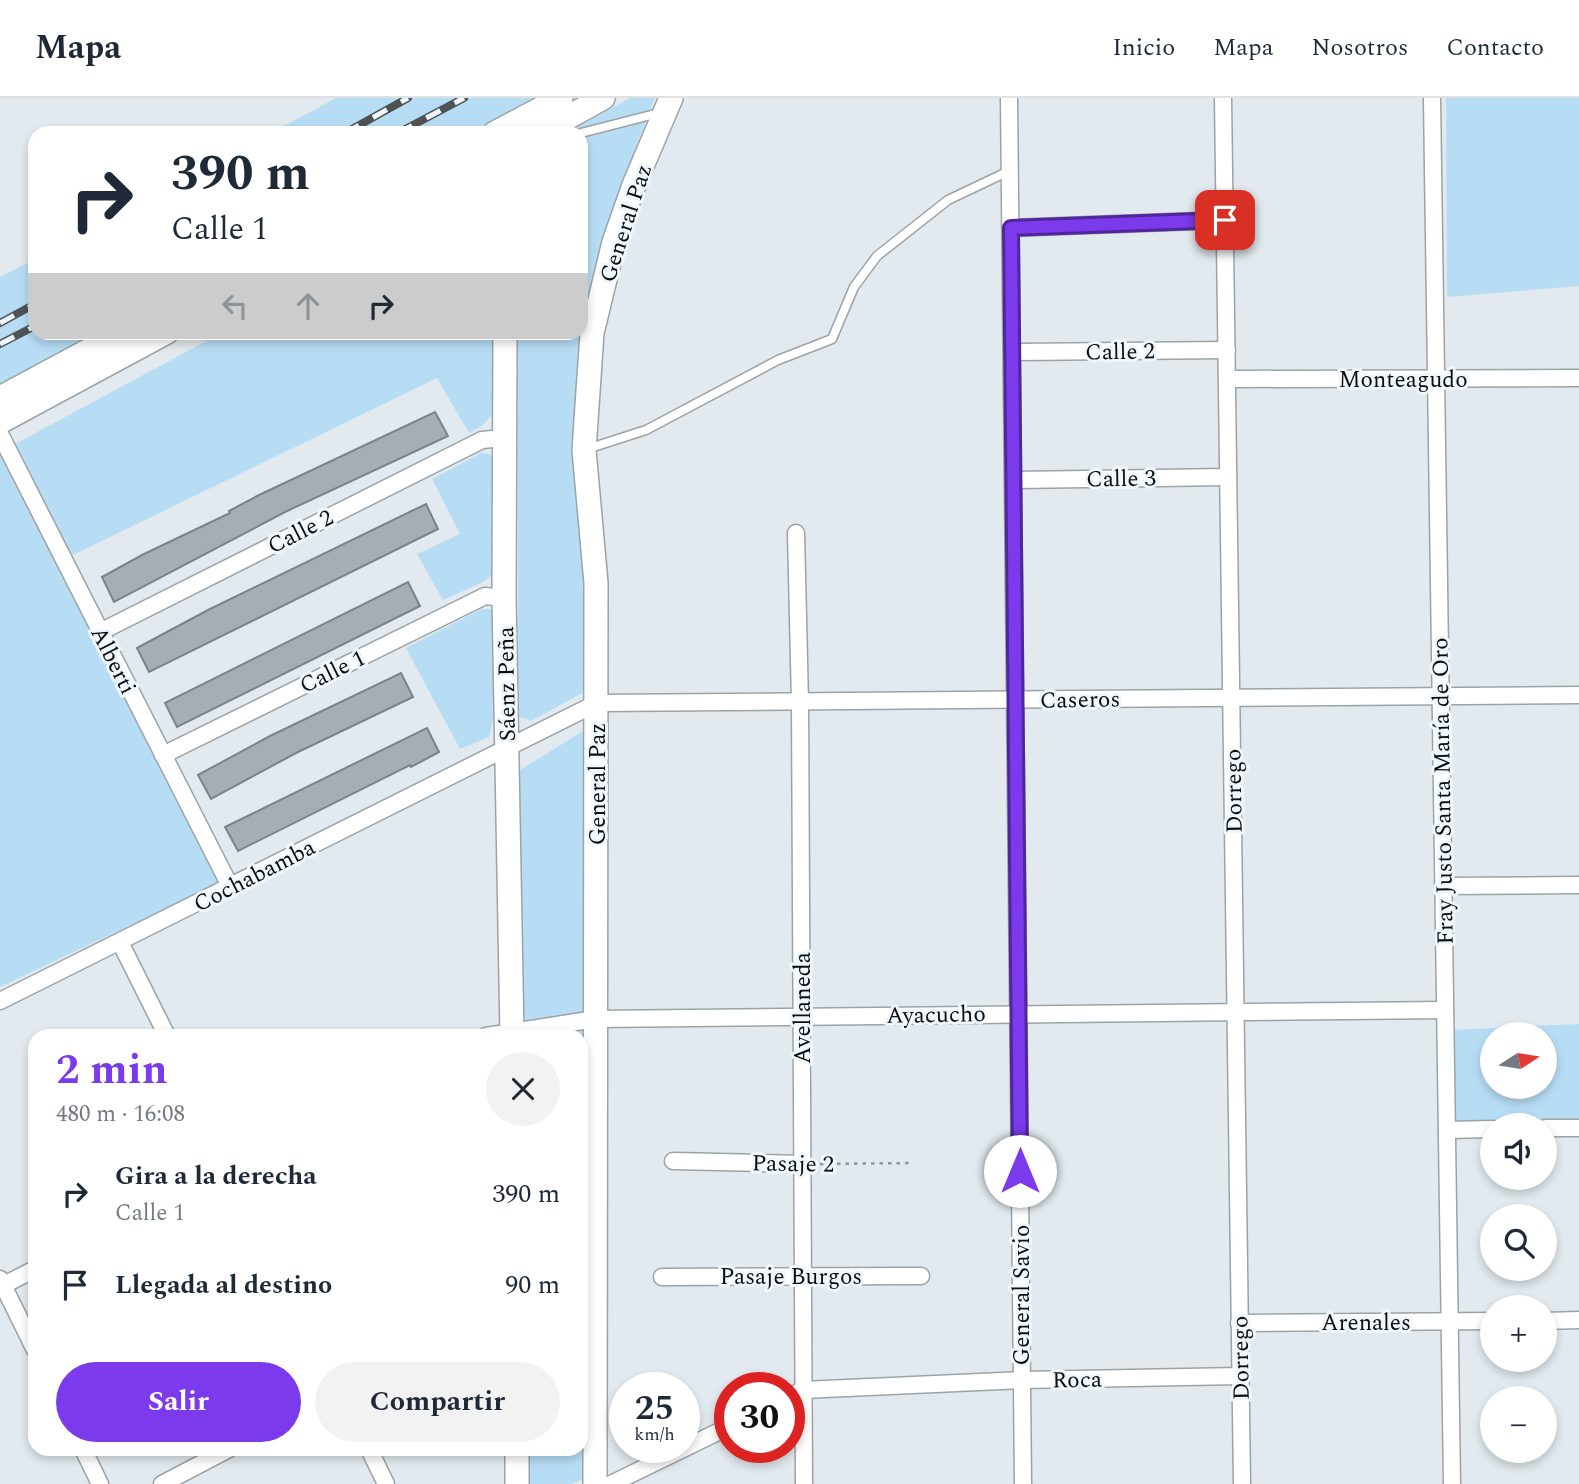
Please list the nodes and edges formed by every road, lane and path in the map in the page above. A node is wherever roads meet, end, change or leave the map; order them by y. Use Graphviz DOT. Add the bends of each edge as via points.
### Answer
graph roads {
  1 [pos="561,98"];
  2 [pos="603,98"];
  3 [pos="1009,98"];
  4 [pos="1223,98"];
  5 [pos="1432,98"];
  6 [pos="668,105"];
  7 [pos="511,126"];
  8 [pos="553,126"];
  9 [pos="588,131"];
  10 [pos="1010,170"];
  11 [pos="1225,220"];
  12 [pos="1011,228"];
  13 [pos="108,340"];
  14 [pos="152,340"];
  15 [pos="505,340"];
  16 [pos="1227,349"];
  17 [pos="1013,352"];
  18 [pos="1579,378"];
  19 [pos="1227,379"];
  20 [pos="1436,379"];
  21 [pos="0,398"];
  22 [pos="0,422"];
  23 [pos="0,434"];
  24 [pos="503,438"];
  25 [pos="584,450"];
  26 [pos="1228,477"];
  27 [pos="1014,480"];
  28 [pos="796,533"];
  29 [pos="504,598"];
  30 [pos="100,632"];
  31 [pos="1579,695"];
  32 [pos="1441,696"];
  33 [pos="1231,697"];
  34 [pos="1016,700"];
  35 [pos="597,703"];
  36 [pos="800,703"];
  37 [pos="508,749"];
  38 [pos="163,755"];
  39 [pos="1579,885"];
  40 [pos="230,886"];
  41 [pos="1443,886"];
  42 [pos="120,942"];
  43 [pos="0,1000"];
  44 [pos="1445,1010"];
  45 [pos="1236,1011"];
  46 [pos="1019,1013"];
  47 [pos="802,1016"];
  48 [pos="595,1019"];
  49 [pos="164,1029"];
  50 [pos="512,1029"];
  51 [pos="543,1029"];
  52 [pos="1557,1128"];
  53 [pos="1579,1128"];
  54 [pos="1480,1129"];
  55 [pos="1447,1130"];
  56 [pos="673,1161"];
  57 [pos="912,1163"];
  58 [pos="802,1164"];
  59 [pos="28,1272"];
  60 [pos="803,1276"];
  61 [pos="921,1276"];
  62 [pos="662,1277"];
  63 [pos="1,1284"];
  64 [pos="1579,1320"];
  65 [pos="1449,1321"];
  66 [pos="1480,1321"];
  67 [pos="1557,1321"];
  68 [pos="1240,1323"];
  69 [pos="28,1336"];
  70 [pos="797,1372"];
  71 [pos="1240,1376"];
  72 [pos="1022,1380"];
  73 [pos="805,1392"];
  74 [pos="714,1434"];
  75 [pos="86,1456"];
  76 [pos="216,1456"];
  77 [pos="372,1456"];
  78 [pos="517,1456"];
  79 [pos="802,1463"];
  80 [pos="100,1484"];
  81 [pos="162,1484"];
  82 [pos="386,1484"];
  83 [pos="517,1484"];
  84 [pos="595,1484"];
  85 [pos="611,1484"];
  86 [pos="804,1484"];
  87 [pos="1023,1484"];
  88 [pos="1242,1484"];
  89 [pos="1452,1484"];
  1 -- 7 [label="street"];
  2 -- 8 [label="street"];
  3 -- 10 [label="street, General Savio"];
  4 -- 11 [label="street, Dorrego"];
  5 -- 20 [label="street, Fray Justo Santa María de Oro"];
  6 -- 9 [label="lane"];
  6 -- 25 [label="street, General Paz" via="614,242 592,333"];
  10 -- 12 [label="street, General Savio"];
  10 -- 25 [label="lane" via="948,200 877,256 855,286 832,339 778,360 646,430"];
  11 -- 12 [label="street"];
  11 -- 16 [label="street, Dorrego"];
  12 -- 17 [label="street, General Savio"];
  13 -- 21 [label="street"];
  14 -- 22 [label="street"];
  15 -- 24 [label="street, Sáenz Peña"];
  16 -- 17 [label="street, Calle 2"];
  16 -- 19 [label="street, Dorrego"];
  17 -- 27 [label="street, General Savio"];
  18 -- 20 [label="street, Monteagudo"];
  19 -- 20 [label="street, Monteagudo"];
  19 -- 26 [label="street, Dorrego"];
  20 -- 32 [label="street, Fray Justo Santa María de Oro"];
  23 -- 30 [label="street, Alberti"];
  24 -- 29 [label="street, Sáenz Peña"];
  24 -- 30 [label="street, Calle 2" via="482,440"];
  25 -- 35 [label="street, General Paz" via="596,583"];
  26 -- 27 [label="street, Calle 3"];
  26 -- 33 [label="street, Dorrego"];
  27 -- 34 [label="street, General Savio"];
  28 -- 36 [label="street, Avellaneda"];
  29 -- 37 [label="street, Sáenz Peña"];
  29 -- 38 [label="street, Calle 1" via="485,596"];
  30 -- 38 [label="street, Alberti"];
  31 -- 32 [label="street, Caseros"];
  32 -- 33 [label="street, Caseros"];
  32 -- 41 [label="street, Fray Justo Santa María de Oro"];
  33 -- 34 [label="street, Caseros"];
  33 -- 45 [label="street, Dorrego"];
  34 -- 36 [label="street, Caseros"];
  34 -- 46 [label="street, General Savio"];
  35 -- 36 [label="street, Caseros"];
  35 -- 37 [label="street, Caseros"];
  35 -- 48 [label="street, General Paz"];
  36 -- 47 [label="street, Avellaneda"];
  37 -- 40 [label="street, Cochabamba"];
  37 -- 50 [label="street, Sáenz Peña"];
  38 -- 40 [label="street, Alberti"];
  39 -- 41 [label="street"];
  40 -- 42 [label="street, Cochabamba"];
  41 -- 44 [label="street, Fray Justo Santa María de Oro"];
  42 -- 43 [label="street, Cochabamba"];
  42 -- 49 [label="street"];
  44 -- 45 [label="street, Ayacucho"];
  44 -- 55 [label="street, Fray Justo Santa María de Oro"];
  45 -- 46 [label="street, Ayacucho"];
  45 -- 68 [label="street, Dorrego"];
  46 -- 47 [label="street, Ayacucho"];
  46 -- 72 [label="street, General Savio"];
  47 -- 48 [label="street, Ayacucho"];
  47 -- 58 [label="street, Avellaneda"];
  48 -- 51 [label="street, Ayacucho"];
  48 -- 84 [label="street, General Paz"];
  52 -- 53 [label="street"];
  54 -- 55 [label="street"];
  55 -- 65 [label="street, Fray Justo Santa María de Oro"];
  56 -- 58 [label="street, Pasaje 2"];
  57 -- 58 [label="path, Pasaje 2"];
  58 -- 60 [label="street, Avellaneda"];
  59 -- 63 [label="street"];
  60 -- 61 [label="street, Pasaje Burgos"];
  60 -- 62 [label="street, Pasaje Burgos"];
  60 -- 70 [label="street, Avellaneda"];
  63 -- 69 [label="street"];
  64 -- 67 [label="street"];
  65 -- 66 [label="street, Arenales"];
  65 -- 68 [label="street, Arenales"];
  65 -- 89 [label="street, Fray Justo Santa María de Oro"];
  68 -- 71 [label="street, Dorrego"];
  71 -- 72 [label="street, Roca"];
  71 -- 88 [label="street, Dorrego"];
  72 -- 73 [label="street, Roca"];
  72 -- 87 [label="street, General Savio"];
  74 -- 85 [label="street"];
  75 -- 80 [label="street"];
  76 -- 81 [label="street"];
  77 -- 82 [label="street"];
  78 -- 83 [label="street"];
  79 -- 86 [label="street, Avellaneda"];
}
